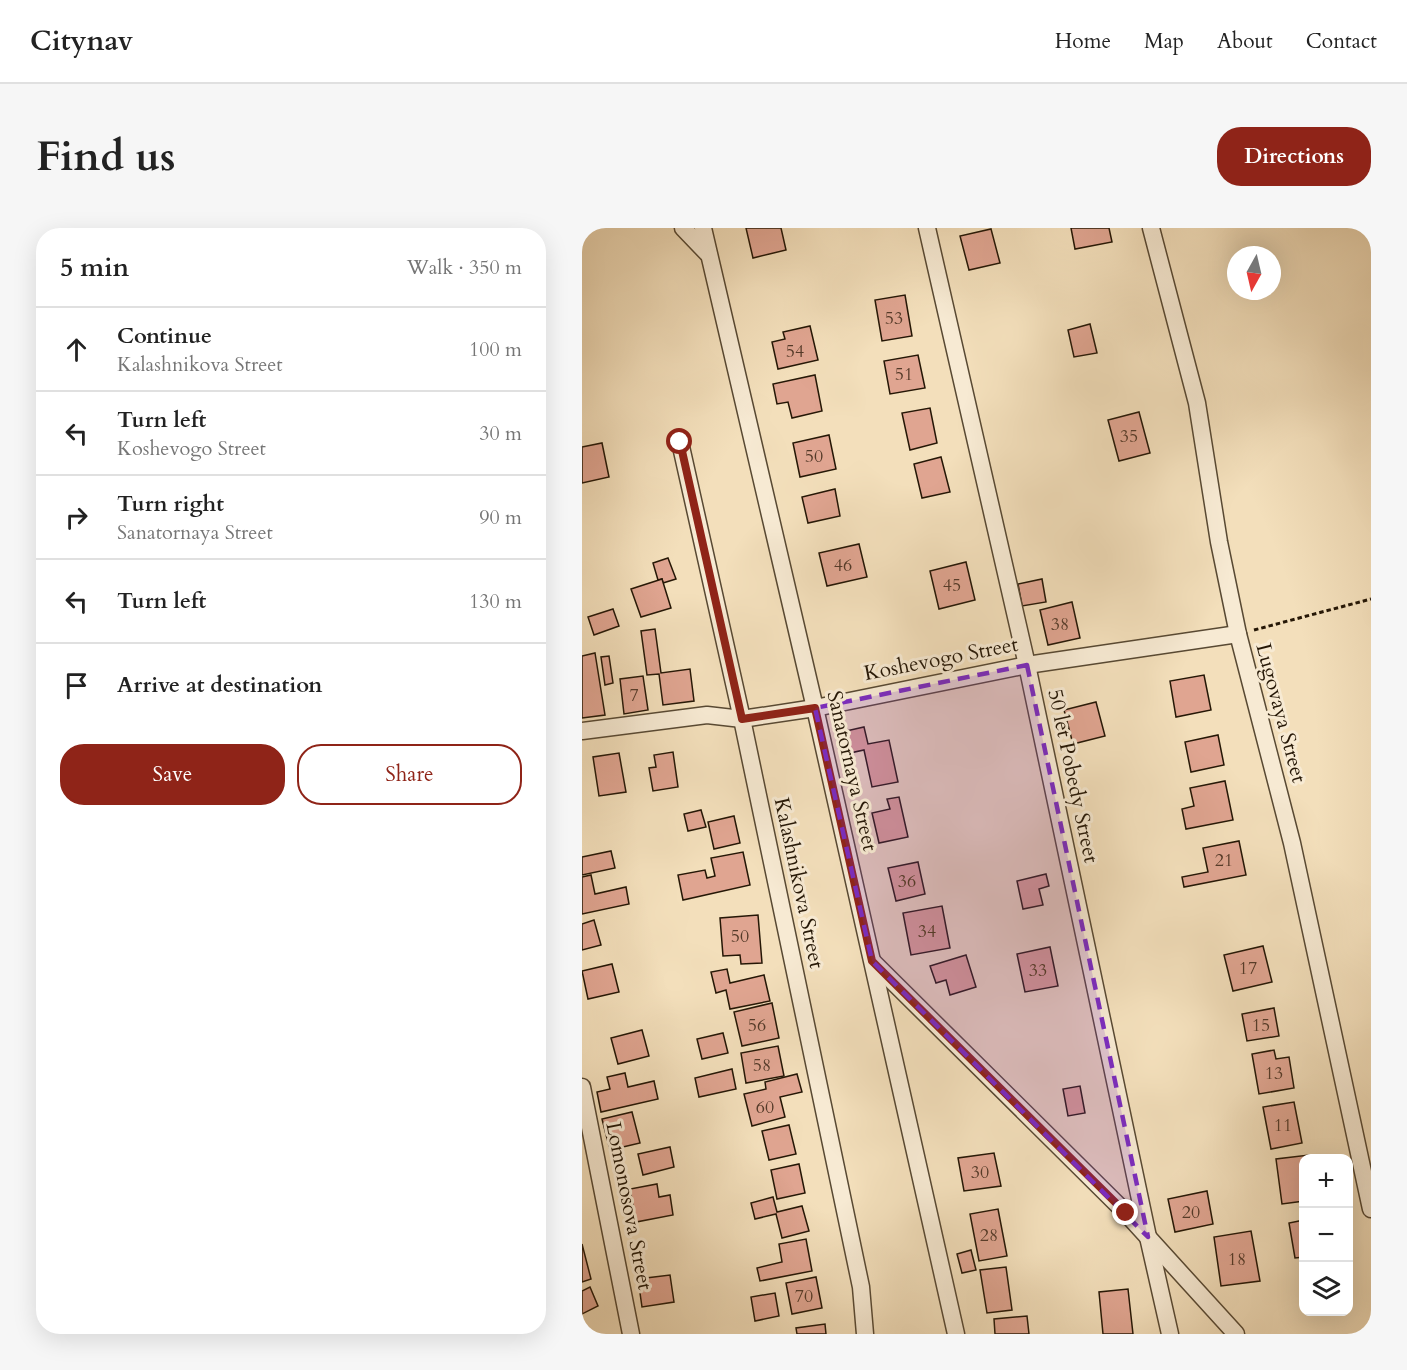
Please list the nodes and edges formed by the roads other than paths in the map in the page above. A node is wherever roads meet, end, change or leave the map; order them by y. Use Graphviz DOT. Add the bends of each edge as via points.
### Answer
graph roads {
  1 [pos="683,228"];
  2 [pos="703,228"];
  3 [pos="927,228"];
  4 [pos="1151,228"];
  5 [pos="708,253"];
  6 [pos="680,442"];
  7 [pos="1238,634"];
  8 [pos="1027,665"];
  9 [pos="815,708"];
  10 [pos="742,719"];
  11 [pos="582,732"];
  12 [pos="872,961"];
  13 [pos="582,1087"];
  14 [pos="1371,1209"];
  15 [pos="1148,1236"];
  16 [pos="631,1334"];
  17 [pos="865,1334"];
  18 [pos="956,1334"];
  19 [pos="1170,1334"];
  20 [pos="1236,1334"];
  1 -- 5 [label="street"];
  2 -- 5 [label="street, Sanatornaya Street"];
  3 -- 8 [label="street, 50 let Pobedy Street"];
  4 -- 7 [label="street, Lugovaya Street" via="1197,403"];
  5 -- 9 [label="street, Sanatornaya Street"];
  6 -- 10 [label="street, Kalashnikova Street"];
  7 -- 8 [label="street, Koshevogo Street"];
  7 -- 14 [label="street, Lugovaya Street" via="1292,843"];
  8 -- 9 [label="street, Koshevogo Street"];
  8 -- 15 [label="street, 50 let Pobedy Street"];
  9 -- 10 [label="street, Koshevogo Street"];
  9 -- 12 [label="street, Sanatornaya Street"];
  10 -- 11 [label="street, Koshevogo Street" via="707,715"];
  10 -- 17 [label="street, Kalashnikova Street" via="861,1287"];
  12 -- 15 [label="street"];
  12 -- 18 [label="street, Sanatornaya Street"];
  13 -- 16 [label="street, Lomonosova Street"];
  15 -- 19 [label="street, 50 let Pobedy Street"];
  15 -- 20 [label="street"];
}
